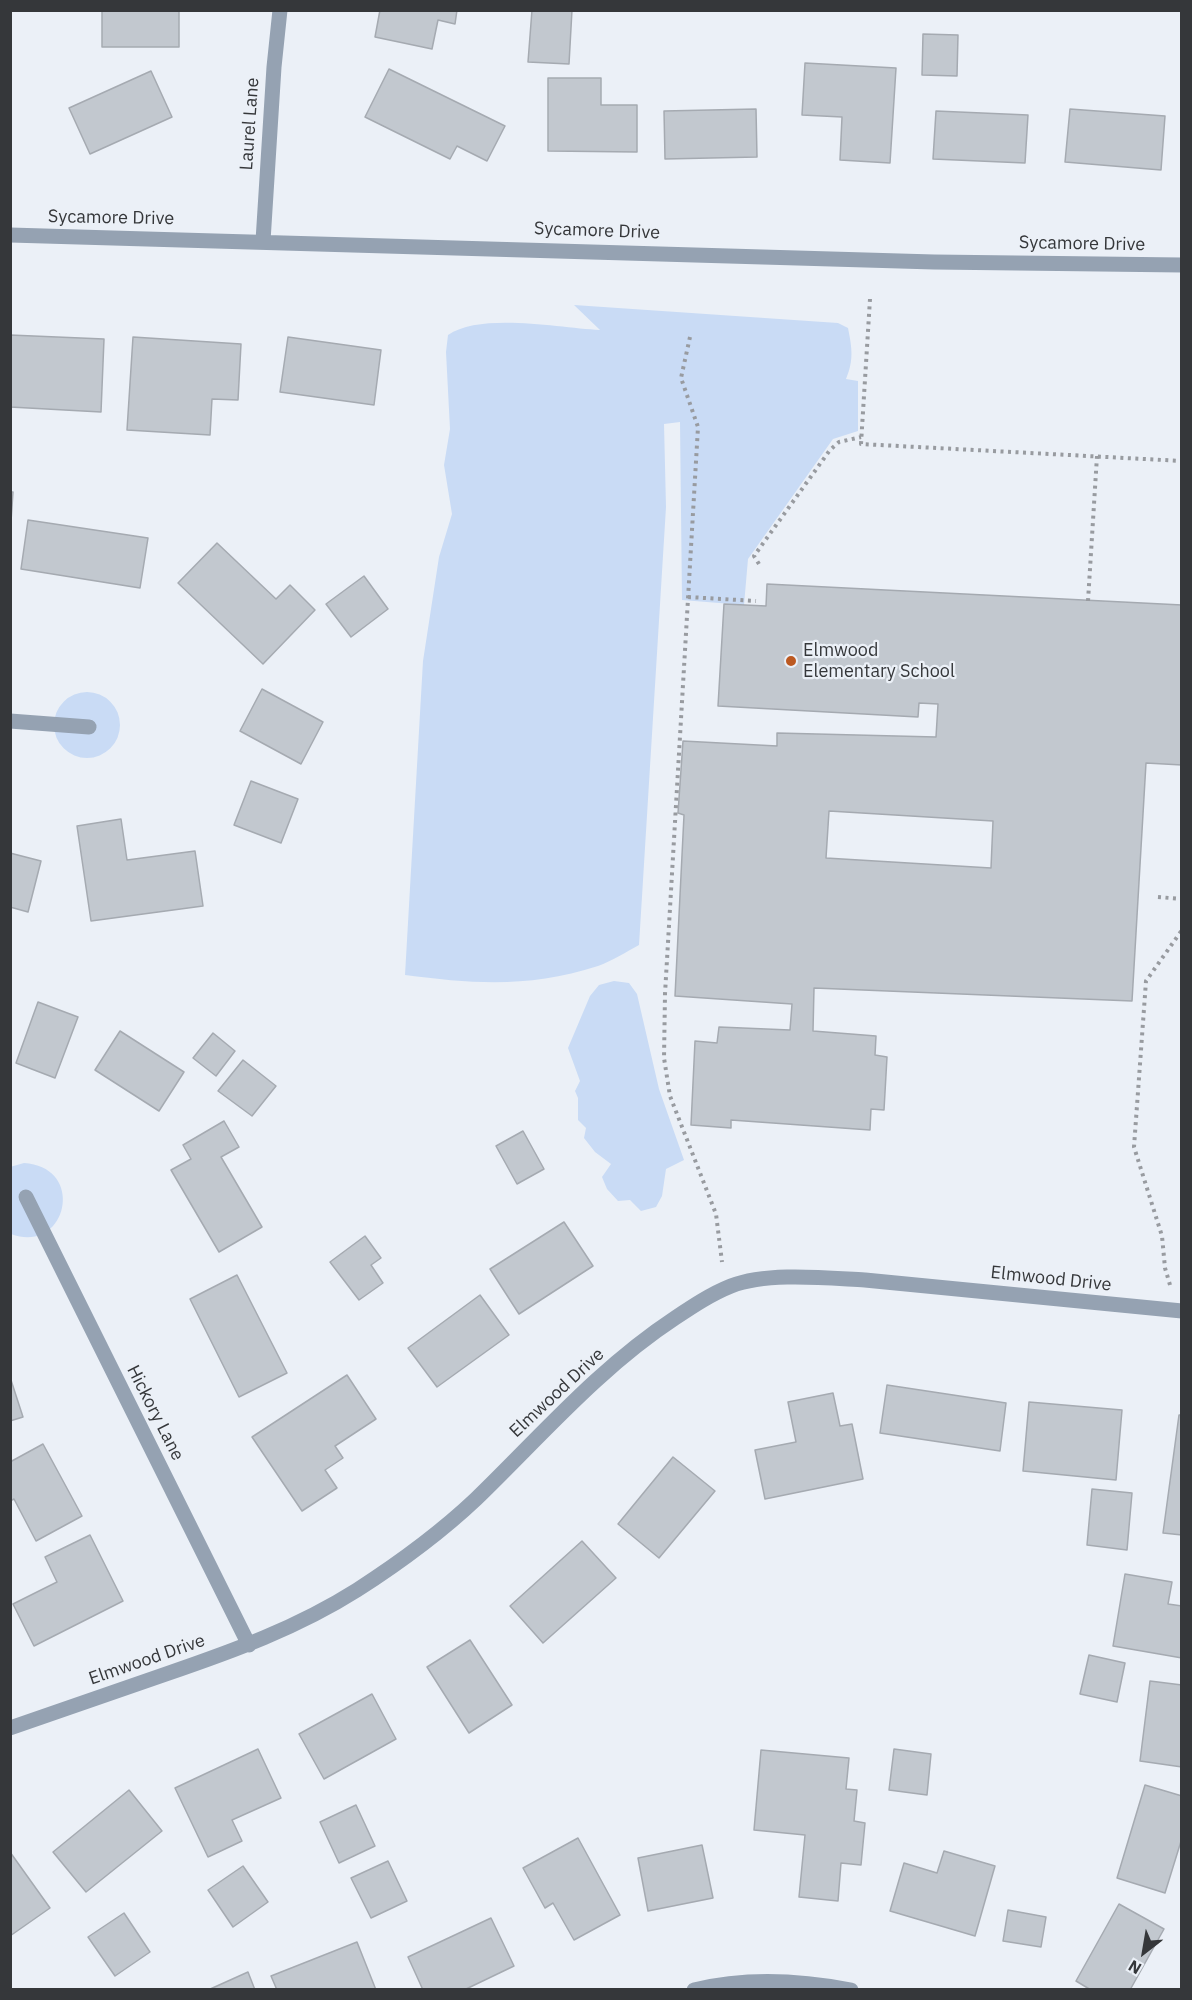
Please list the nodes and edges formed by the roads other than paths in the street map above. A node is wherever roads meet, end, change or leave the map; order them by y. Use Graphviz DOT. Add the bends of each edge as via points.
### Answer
graph roads {
  1 [pos="280,10"];
  2 [pos="10,235"];
  3 [pos="263,241"];
  4 [pos="1182,265"];
  5 [pos="10,721"];
  6 [pos="89,727"];
  7 [pos="26,1197"];
  8 [pos="1182,1311"];
  9 [pos="249,1645"];
  10 [pos="10,1728"];
  11 [pos="694,1989"];
  12 [pos="851,1989"];
  1 -- 3 [label="street, Laurel Lane"];
  2 -- 3 [label="street, Sycamore Drive"];
  3 -- 4 [label="street, Sycamore Drive" via="934,262"];
  5 -- 6 [label="street"];
  7 -- 9 [label="street, Hickory Lane"];
  8 -- 9 [label="street, Elmwood Drive" via="865,1280 803,1278 733,1285 701,1300 657,1330 591,1383 429,1540 357,1590 295,1626"];
  9 -- 10 [label="street, Elmwood Drive"];
  11 -- 12 [label="street" via="728,1982 812,1983"];
}
